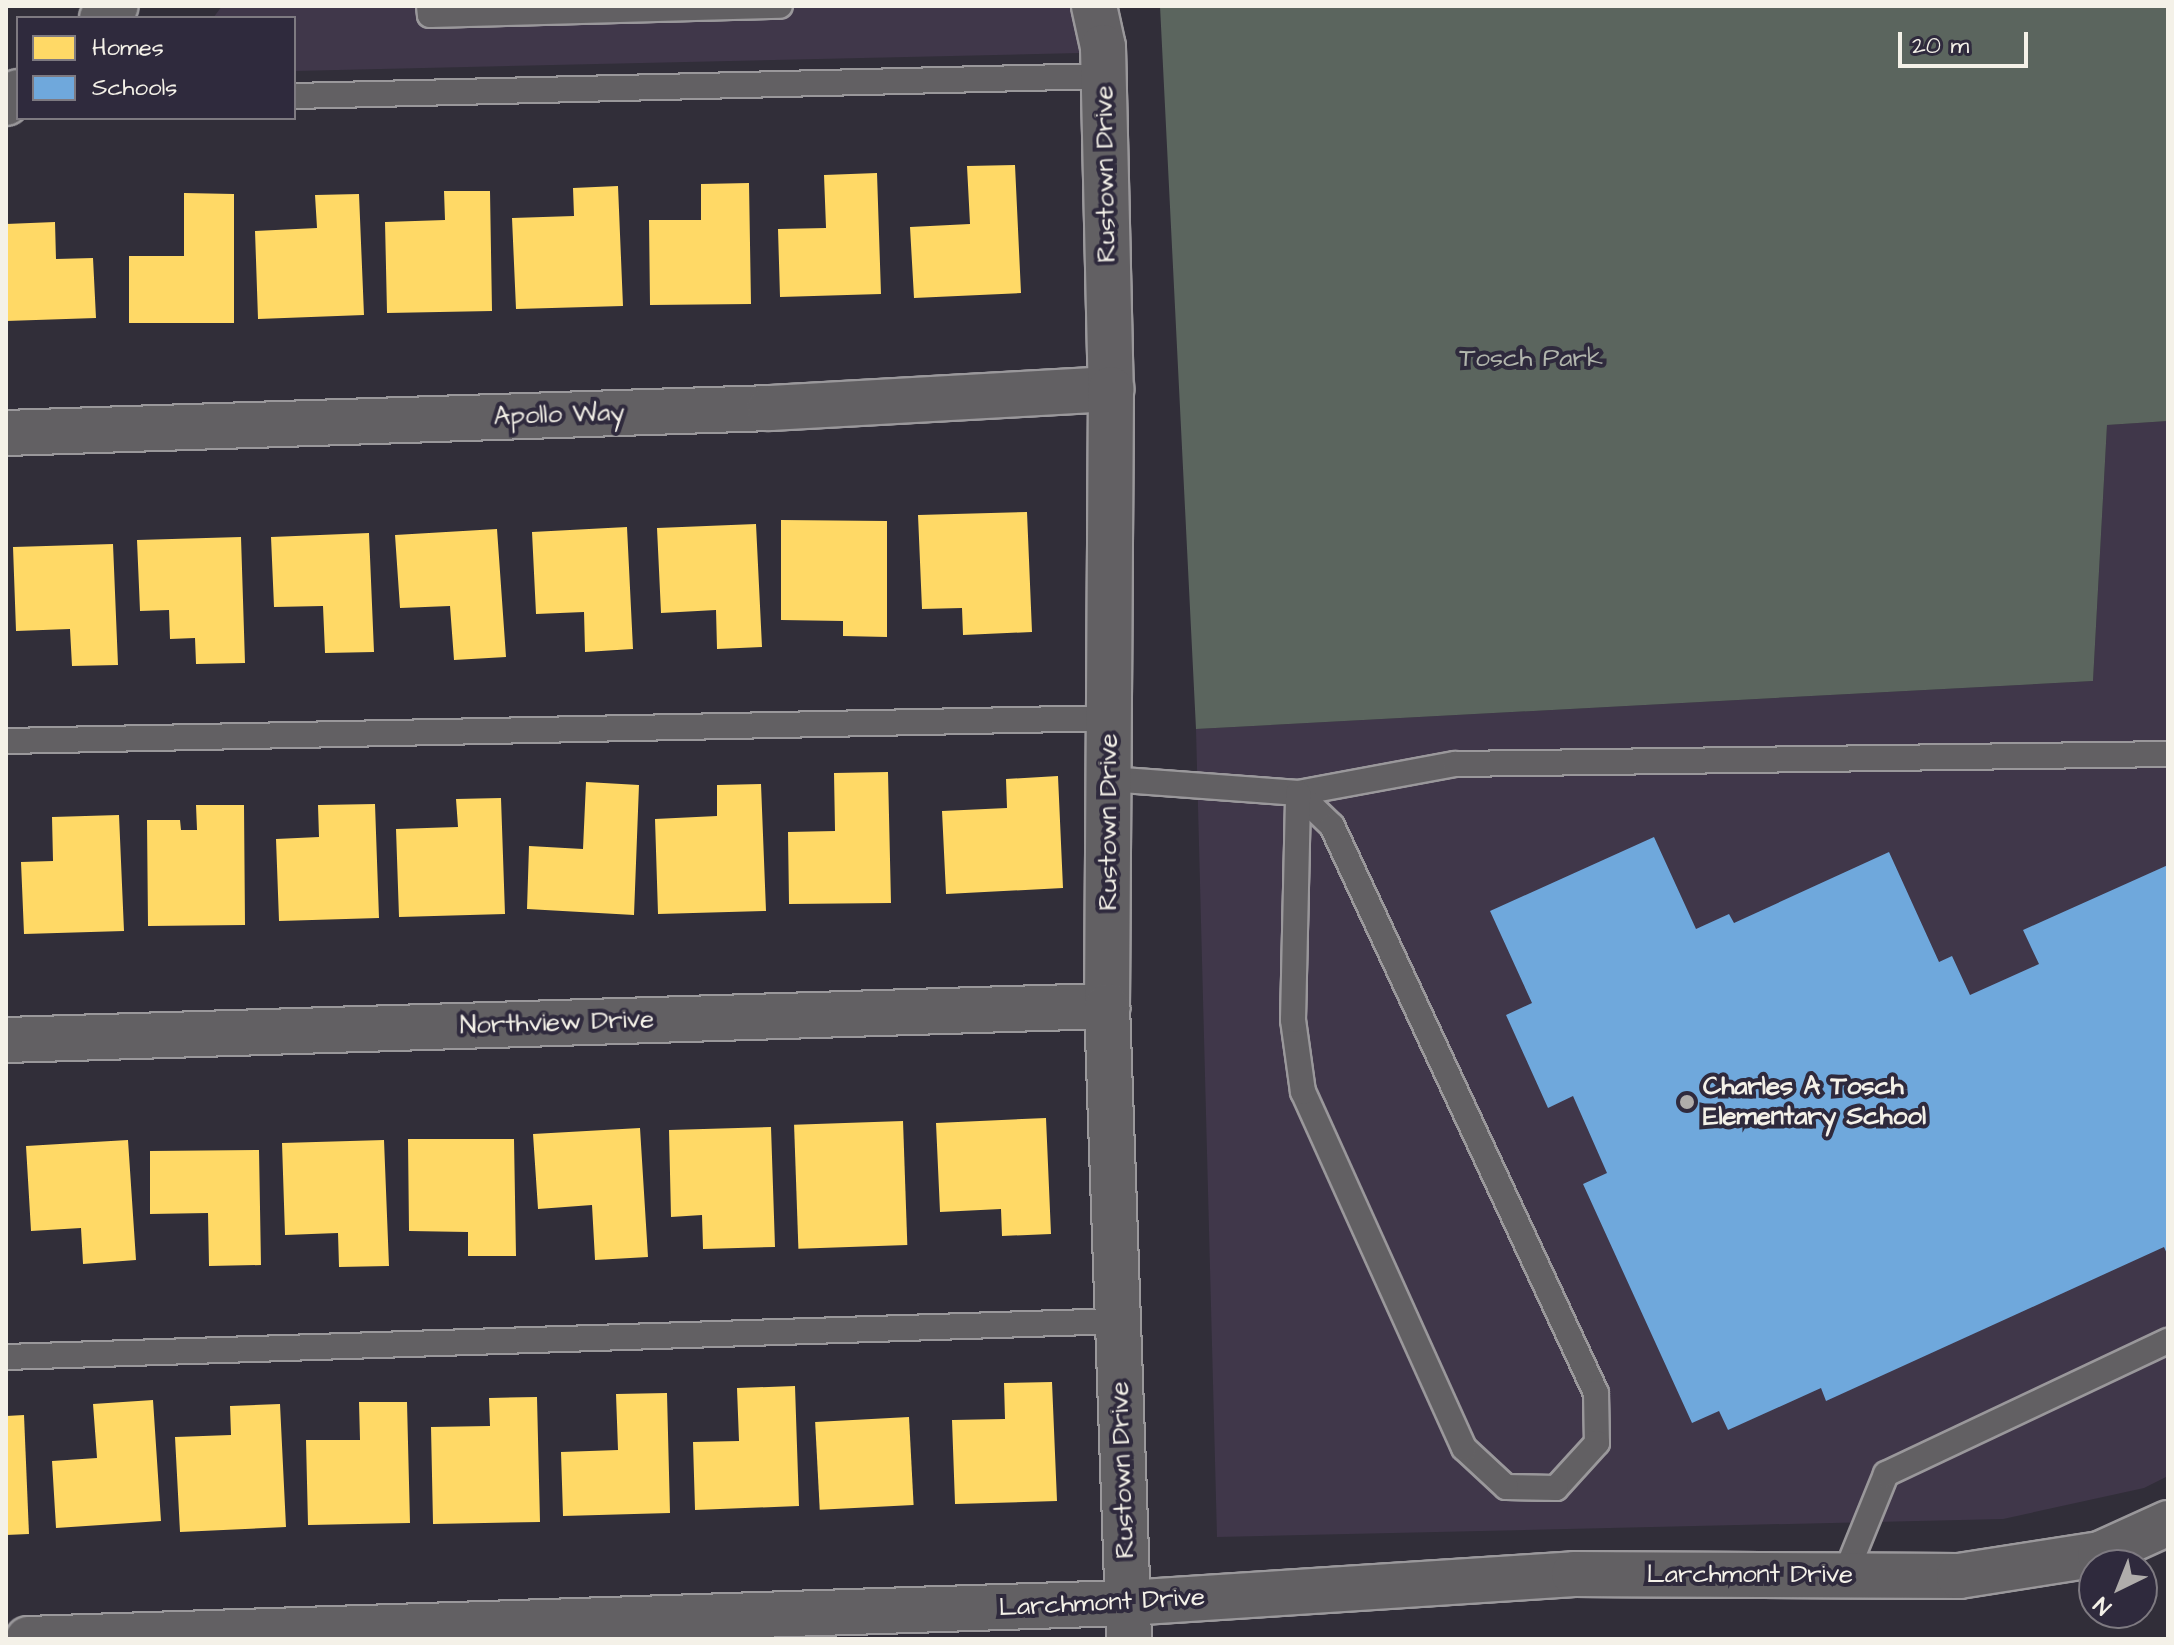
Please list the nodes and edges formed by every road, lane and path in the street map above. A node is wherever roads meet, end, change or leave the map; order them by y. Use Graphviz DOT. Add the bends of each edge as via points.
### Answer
graph roads {
  1 [pos="429,6"];
  2 [pos="780,6"];
  3 [pos="1094,6"];
  4 [pos="1104,76"];
  5 [pos="296,96"];
  6 [pos="1111,389"];
  7 [pos="6,433"];
  8 [pos="1109,718"];
  9 [pos="6,741"];
  10 [pos="2168,754"];
  11 [pos="1109,779"];
  12 [pos="1298,793"];
  13 [pos="1107,1006"];
  14 [pos="6,1040"];
  15 [pos="1118,1321"];
  16 [pos="2168,1341"];
  17 [pos="6,1357"];
  18 [pos="2168,1523"];
  19 [pos="1845,1575"];
  20 [pos="1128,1621"];
  21 [pos="28,1639"];
  1 -- 2 [label="lane" via="430,15"];
  3 -- 4 [label="street, Rustown Drive"];
  4 -- 5 [label="lane"];
  4 -- 6 [label="street, Rustown Drive"];
  6 -- 7 [label="street, Apollo Way" via="770,408"];
  6 -- 8 [label="street, Rustown Drive"];
  8 -- 9 [label="lane"];
  8 -- 11 [label="street, Rustown Drive"];
  10 -- 12 [label="lane" via="1455,764"];
  11 -- 12 [label="lane"];
  11 -- 13 [label="street, Rustown Drive"];
  12 -- 12 [label="lane" via="1293,1020 1303,1092 1464,1448 1506,1487 1556,1488 1597,1443 1596,1393 1332,826"];
  13 -- 14 [label="street, Northview Drive"];
  13 -- 15 [label="street, Rustown Drive"];
  15 -- 17 [label="lane"];
  15 -- 20 [label="street, Rustown Drive"];
  16 -- 19 [label="lane" via="1886,1474"];
  18 -- 19 [label="street, Larchmont Drive" via="2100,1554 2066,1562 1959,1576"];
  19 -- 20 [label="street, Larchmont Drive" via="1574,1574"];
  20 -- 21 [label="street, Larchmont Drive"];
}
